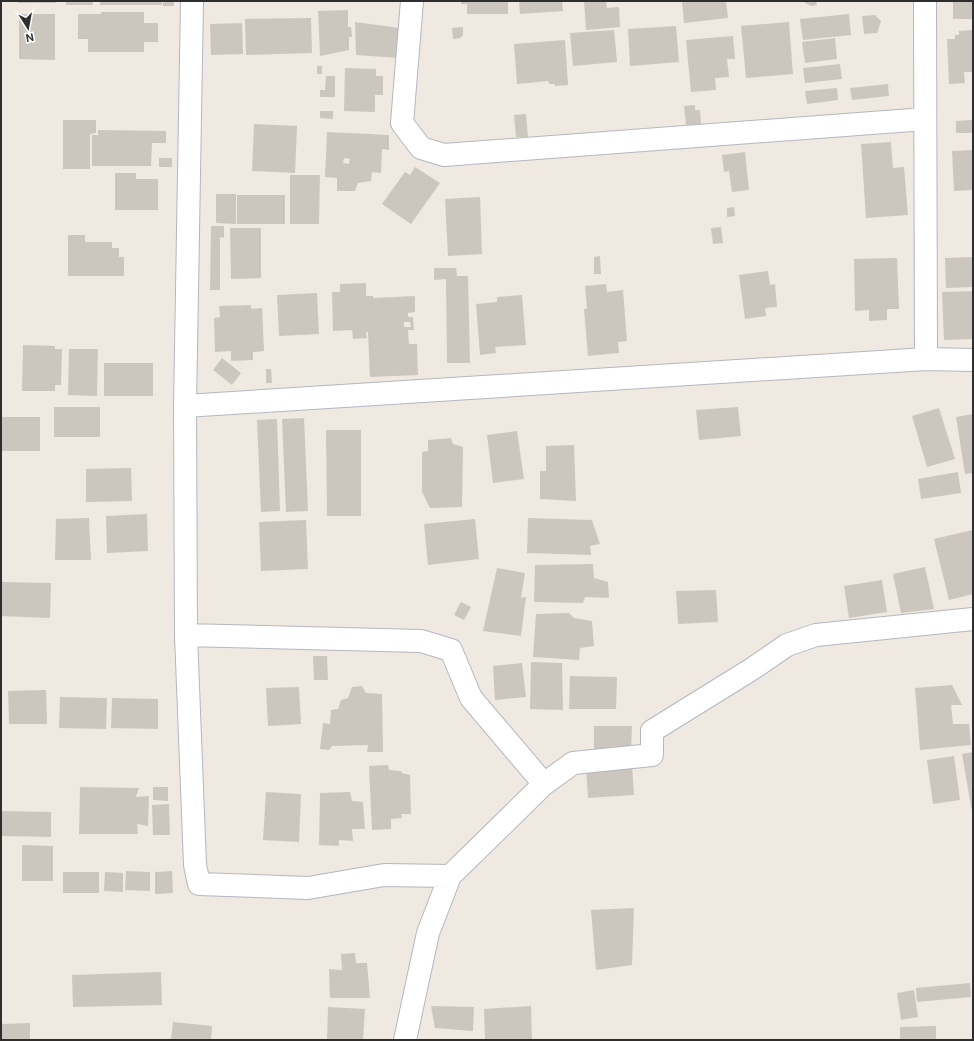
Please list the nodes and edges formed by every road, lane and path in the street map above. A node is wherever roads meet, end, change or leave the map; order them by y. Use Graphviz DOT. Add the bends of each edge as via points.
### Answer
graph roads {
  1 [pos="192,1"];
  2 [pos="412,1"];
  3 [pos="925,1"];
  4 [pos="925,119"];
  5 [pos="926,359"];
  6 [pos="973,360"];
  7 [pos="185,406"];
  8 [pos="973,619"];
  9 [pos="186,635"];
  10 [pos="544,784"];
  11 [pos="450,876"];
  12 [pos="405,1040"];
  1 -- 7 [label="street"];
  2 -- 4 [label="street" via="402,123 421,148 444,155"];
  3 -- 4 [label="street"];
  4 -- 5 [label="street"];
  5 -- 6 [label="street"];
  5 -- 7 [label="street"];
  7 -- 9 [label="street"];
  8 -- 10 [label="street" via="816,635 787,645 652,731 652,755 574,763"];
  9 -- 10 [label="street" via="421,640 451,650 471,698"];
  9 -- 11 [label="street" via="195,865 200,884 308,888 384,875"];
  10 -- 11 [label="street"];
  11 -- 12 [label="street" via="428,933"];
}
